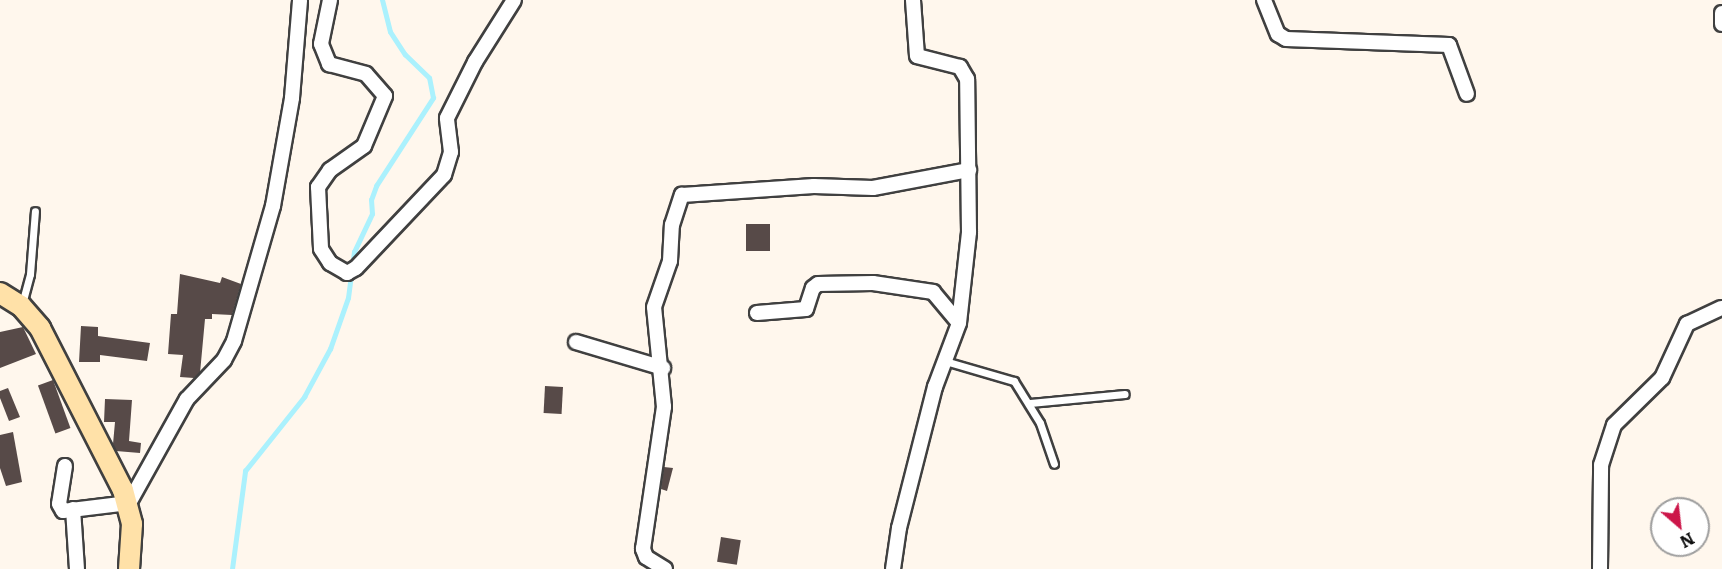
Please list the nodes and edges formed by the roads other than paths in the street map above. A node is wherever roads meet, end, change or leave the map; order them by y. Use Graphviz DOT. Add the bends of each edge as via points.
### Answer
graph roads {
  1 [pos="300,0"];
  2 [pos="330,0"];
  3 [pos="514,0"];
  4 [pos="913,0"];
  5 [pos="1264,0"];
  6 [pos="1722,13"];
  7 [pos="1722,24"];
  8 [pos="1467,94"];
  9 [pos="969,170"];
  10 [pos="35,211"];
  11 [pos="0,293"];
  12 [pos="21,306"];
  13 [pos="1722,308"];
  14 [pos="757,313"];
  15 [pos="959,323"];
  16 [pos="576,342"];
  17 [pos="945,362"];
  18 [pos="663,368"];
  19 [pos="1125,394"];
  20 [pos="1030,403"];
  21 [pos="1054,464"];
  22 [pos="65,466"];
  23 [pos="129,503"];
  24 [pos="73,509"];
  25 [pos="77,569"];
  26 [pos="129,569"];
  27 [pos="665,569"];
  28 [pos="893,569"];
  29 [pos="1600,569"];
  1 -- 23 [label="street" via="292,98 278,183 234,341 224,360 187,399"];
  2 -- 3 [label="street" via="321,44 329,64 366,74 385,96 364,146 330,170 318,187 321,249 330,263 346,273 356,268 444,174 451,152 447,118 475,62"];
  4 -- 9 [label="street" via="918,58 960,67 967,79"];
  5 -- 8 [label="street" via="1278,34 1286,39 1449,45"];
  6 -- 7 [label="street"];
  9 -- 15 [label="street" via="968,256"];
  9 -- 18 [label="street" via="873,188 814,186 682,195 672,225 667,272 654,307"];
  10 -- 12 [label="lane" via="30,274"];
  11 -- 12 [label="street"];
  12 -- 23 [label="street" via="54,353"];
  13 -- 29 [label="street" via="1687,324 1662,378 1614,425 1601,465"];
  14 -- 15 [label="street" via="806,309 818,284 873,283 933,291"];
  15 -- 17 [label="street"];
  16 -- 18 [label="street"];
  17 -- 20 [label="lane" via="1008,378"];
  17 -- 28 [label="street" via="899,528"];
  18 -- 27 [label="street" via="662,435 643,549 646,557"];
  19 -- 20 [label="lane"];
  20 -- 21 [label="lane"];
  22 -- 24 [label="street" via="58,504 63,511"];
  23 -- 24 [label="street"];
  23 -- 26 [label="street" via="133,545"];
  24 -- 25 [label="street"];
}
